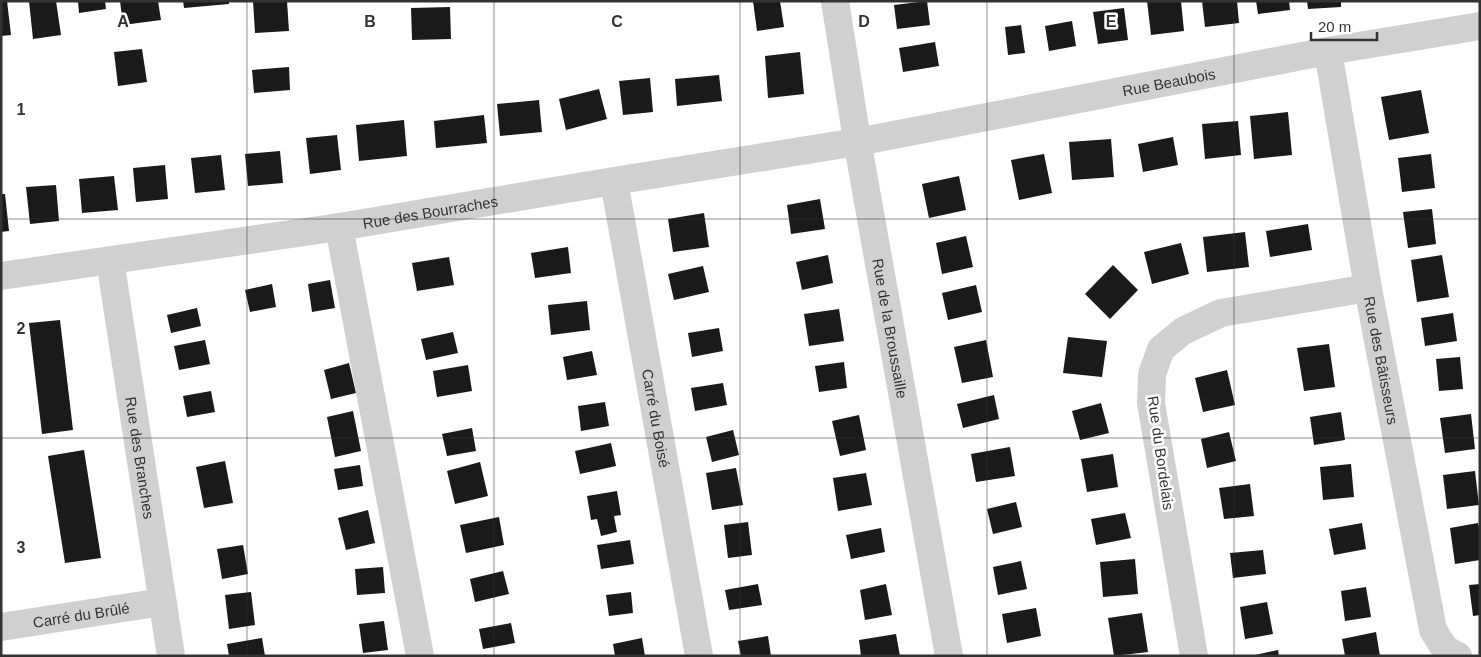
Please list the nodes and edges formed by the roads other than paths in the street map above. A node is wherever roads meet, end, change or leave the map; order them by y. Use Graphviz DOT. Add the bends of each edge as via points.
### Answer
graph roads {
  1 [pos="834,1"];
  2 [pos="1480,26"];
  3 [pos="1328,51"];
  4 [pos="857,142"];
  5 [pos="614,181"];
  6 [pos="339,227"];
  7 [pos="110,260"];
  8 [pos="1,276"];
  9 [pos="1368,288"];
  10 [pos="162,602"];
  11 [pos="1,627"];
  12 [pos="171,656"];
  13 [pos="420,656"];
  14 [pos="699,656"];
  15 [pos="949,656"];
  16 [pos="1194,656"];
  17 [pos="1458,656"];
  1 -- 4 [label="street, Rue de la Broussaille"];
  2 -- 3 [label="street, Rue Beaubois"];
  3 -- 4 [label="street, Rue Beaubois"];
  3 -- 9 [label="street, Rue des Bâtisseurs"];
  4 -- 5 [label="street, Rue des Bourraches"];
  4 -- 15 [label="street, Rue de la Broussaille"];
  5 -- 6 [label="street, Rue des Bourraches"];
  5 -- 14 [label="street, Carré du Boisé"];
  6 -- 7 [label="street, Rue des Bourraches"];
  6 -- 13 [label="street"];
  7 -- 8 [label="street, Rue des Bourraches"];
  7 -- 10 [label="street, Rue des Branches"];
  9 -- 16 [label="street, Rue du Bordelais" via="1221,313 1183,331 1161,349 1152,374 1151,403"];
  9 -- 17 [label="street, Rue des Bâtisseurs" via="1432,630 1445,649"];
  10 -- 11 [label="street, Carré du Brûlé"];
  10 -- 12 [label="street, Rue des Branches"];
}
